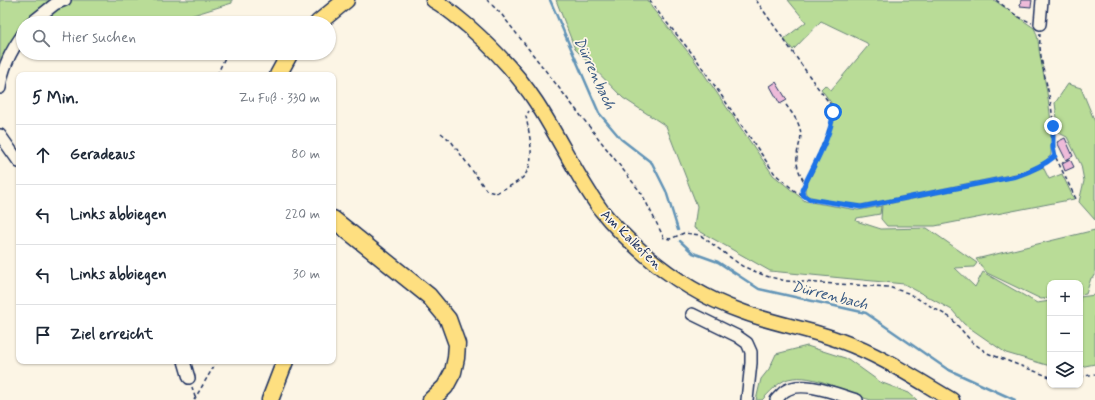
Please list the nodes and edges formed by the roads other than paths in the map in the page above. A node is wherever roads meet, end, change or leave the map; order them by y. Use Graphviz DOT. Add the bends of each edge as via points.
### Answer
graph roads {
  1 [pos="65,0"];
  2 [pos="346,0"];
  3 [pos="433,0"];
  4 [pos="1042,0"];
  5 [pos="40,16"];
  6 [pos="327,16"];
  7 [pos="1040,24"];
  8 [pos="16,44"];
  9 [pos="286,60"];
  10 [pos="280,72"];
  11 [pos="0,88"];
  12 [pos="0,135"];
  13 [pos="16,158"];
  14 [pos="336,221"];
  15 [pos="692,314"];
  16 [pos="185,364"];
  17 [pos="284,364"];
  18 [pos="190,378"];
  19 [pos="270,400"];
  20 [pos="431,400"];
  21 [pos="747,400"];
  22 [pos="776,400"];
  23 [pos="857,400"];
  24 [pos="952,400"];
  1 -- 5 [label="street"];
  2 -- 6 [label="highway"];
  3 -- 24 [label="main road, Am Kalkofen" via="452,12 510,66 536,101 601,210 659,267 692,289 724,305 862,350"];
  4 -- 7 [label="street"];
  8 -- 11 [label="street"];
  9 -- 10 [label="highway"];
  12 -- 13 [label="street"];
  14 -- 20 [label="highway" via="420,287 448,319 457,344 456,358 453,372 445,387"];
  15 -- 21 [label="street" via="747,343 751,352"];
  16 -- 18 [label="street"];
  17 -- 19 [label="highway"];
  22 -- 23 [label="street" via="784,391 794,387 810,387"];
}
